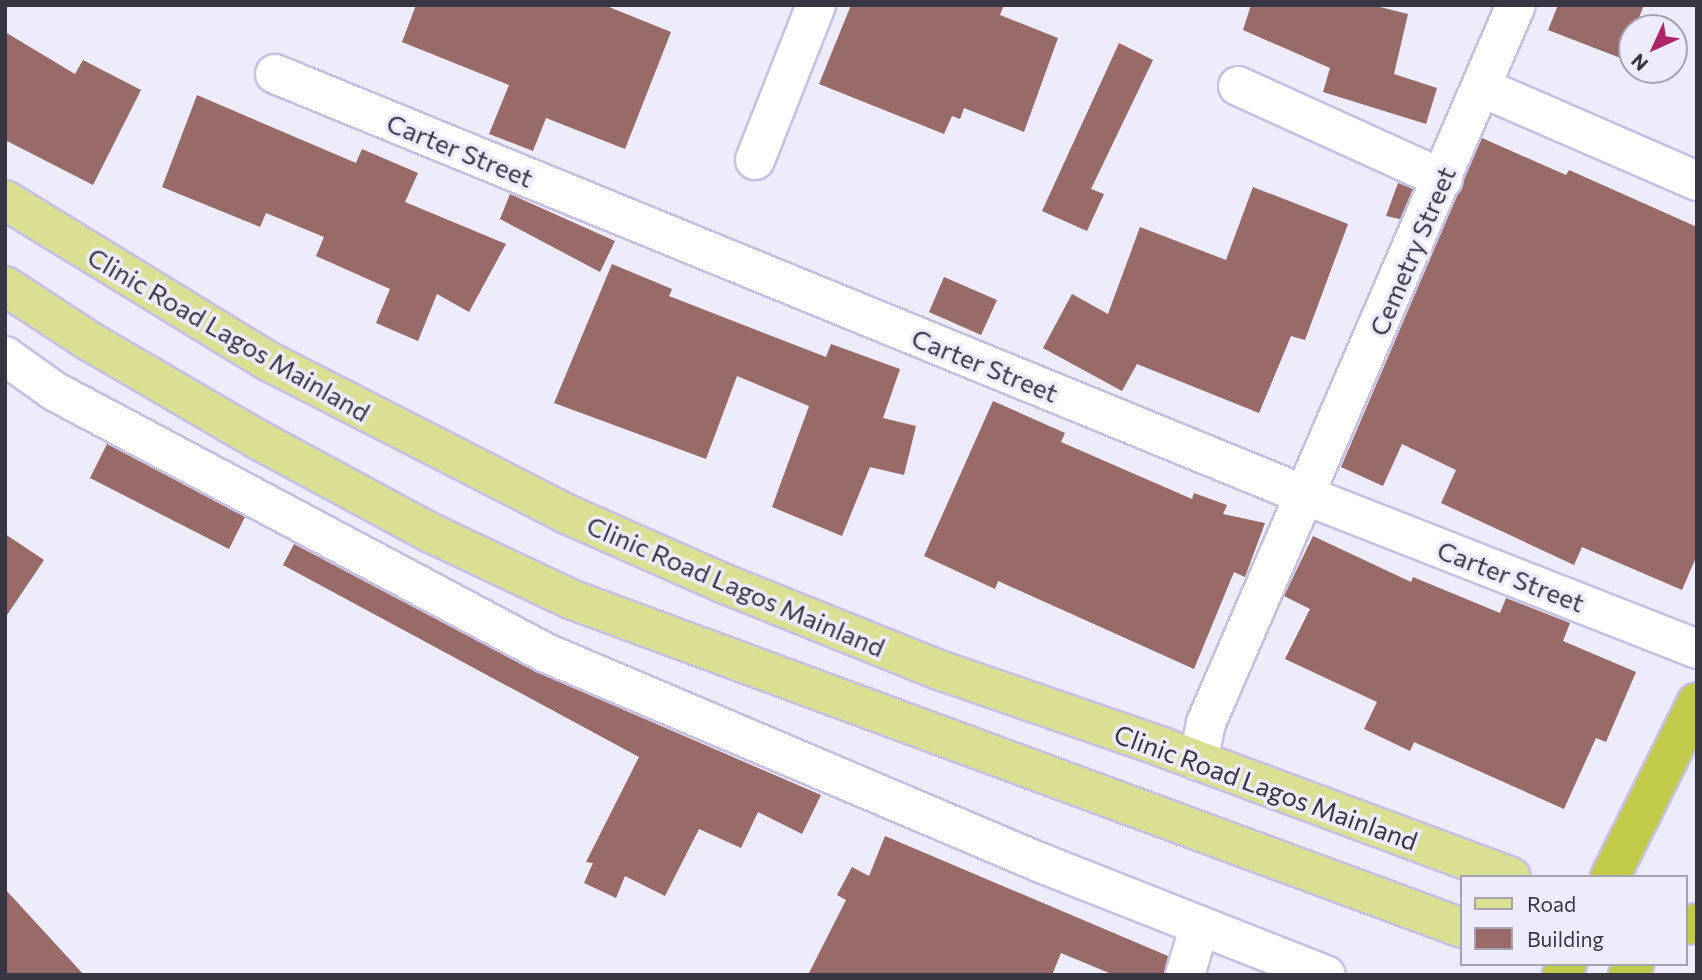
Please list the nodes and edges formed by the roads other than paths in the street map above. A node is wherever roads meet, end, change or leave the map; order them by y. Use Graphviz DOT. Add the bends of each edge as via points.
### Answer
graph roads {
  1 [pos="816,5"];
  2 [pos="1516,5"];
  3 [pos="275,74"];
  4 [pos="1238,86"];
  5 [pos="1482,88"];
  6 [pos="755,160"];
  7 [pos="1443,179"];
  8 [pos="1697,181"];
  9 [pos="5,200"];
  10 [pos="5,286"];
  11 [pos="5,356"];
  12 [pos="1307,496"];
  13 [pos="1697,649"];
  14 [pos="1697,702"];
  15 [pos="1198,761"];
  16 [pos="1506,875"];
  17 [pos="1611,875"];
  18 [pos="1460,927"];
  19 [pos="1199,928"];
  20 [pos="1185,975"];
  21 [pos="1326,975"];
  1 -- 6 [label="street"];
  2 -- 5 [label="street, Cemetry Street"];
  3 -- 12 [label="street, Carter Street"];
  4 -- 7 [label="street"];
  5 -- 7 [label="street, Cemetry Street"];
  5 -- 8 [label="street"];
  7 -- 12 [label="street, Cemetry Street"];
  9 -- 15 [label="main road, Clinic Road Lagos Mainland" via="267,360 413,439 569,515 724,584 939,670"];
  10 -- 18 [label="main road" via="257,439 431,533 573,600"];
  11 -- 19 [label="street" via="89,410 545,653"];
  12 -- 13 [label="street, Carter Street"];
  12 -- 15 [label="street, Cemetry Street" via="1206,723"];
  14 -- 17 [label="highway"];
  15 -- 16 [label="main road, Clinic Road Lagos Mainland"];
  19 -- 20 [label="street"];
  19 -- 21 [label="street"];
}
